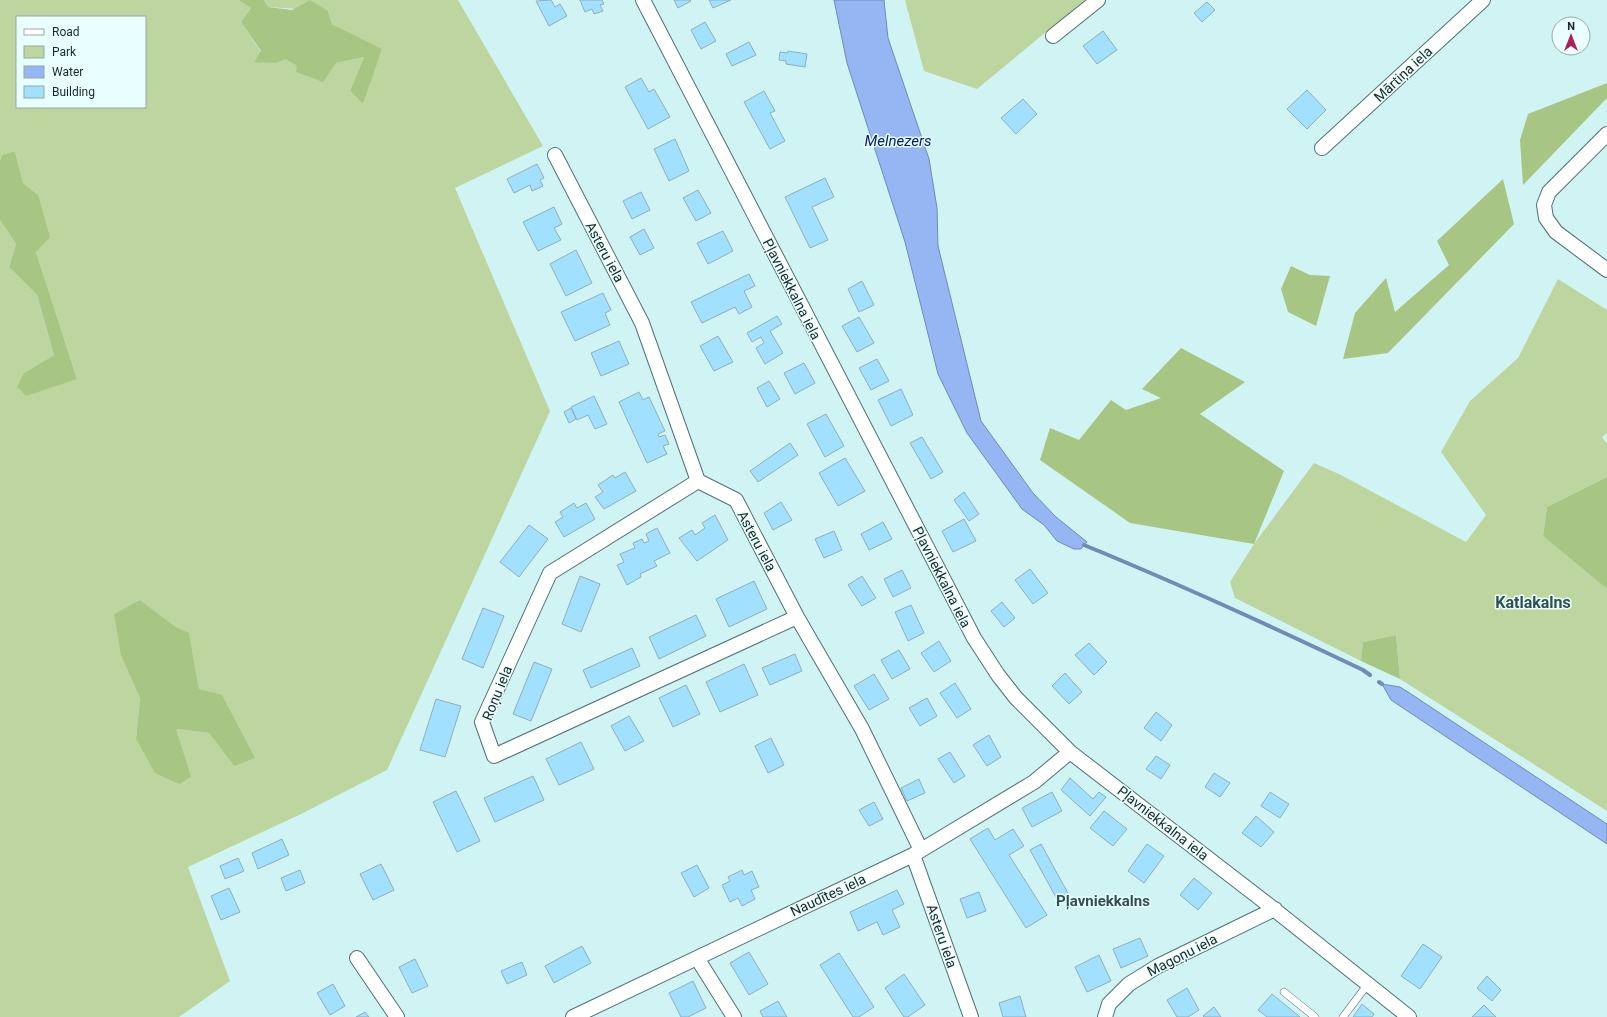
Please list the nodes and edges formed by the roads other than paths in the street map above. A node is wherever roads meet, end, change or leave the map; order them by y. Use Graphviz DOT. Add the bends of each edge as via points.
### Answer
graph roads {
  1 [pos="643,0"];
  2 [pos="1098,0"];
  3 [pos="1483,0"];
  4 [pos="1053,36"];
  5 [pos="1607,134"];
  6 [pos="1322,148"];
  7 [pos="555,155"];
  8 [pos="1607,270"];
  9 [pos="698,481"];
  10 [pos="797,617"];
  11 [pos="1070,752"];
  12 [pos="917,852"];
  13 [pos="1275,909"];
  14 [pos="357,958"];
  15 [pos="697,958"];
  16 [pos="1368,984"];
  17 [pos="1284,992"];
  18 [pos="396,1017"];
  19 [pos="573,1017"];
  20 [pos="734,1017"];
  21 [pos="971,1017"];
  22 [pos="1104,1017"];
  23 [pos="1315,1017"];
  24 [pos="1343,1017"];
  25 [pos="1409,1017"];
  1 -- 11 [label="street, Pļavniekkalna iela" via="974,638 1016,698"];
  2 -- 4 [label="street"];
  3 -- 6 [label="street, Mārtiņa iela"];
  5 -- 8 [label="street" via="1549,192 1544,205 1546,218 1556,232"];
  7 -- 9 [label="street, Asteru iela" via="642,323"];
  9 -- 10 [label="street, Asteru iela" via="736,500"];
  9 -- 10 [label="street, Roņu iela" via="550,573 482,722 494,756"];
  10 -- 12 [label="street, Asteru iela" via="862,729"];
  11 -- 12 [label="street, Naudītes iela" via="1034,782"];
  11 -- 13 [label="street, Pļavniekkalna iela"];
  12 -- 15 [label="street, Naudītes iela"];
  12 -- 21 [label="street, Asteru iela"];
  13 -- 16 [label="street, Pļavniekkalna iela"];
  13 -- 22 [label="street, Magoņu iela" via="1158,966 1129,984 1109,1004"];
  14 -- 18 [label="street"];
  15 -- 19 [label="street, Naudītes iela"];
  15 -- 20 [label="street"];
  16 -- 24 [label="lane"];
  16 -- 25 [label="street, Pļavniekkalna iela"];
  17 -- 23 [label="lane"];
}
